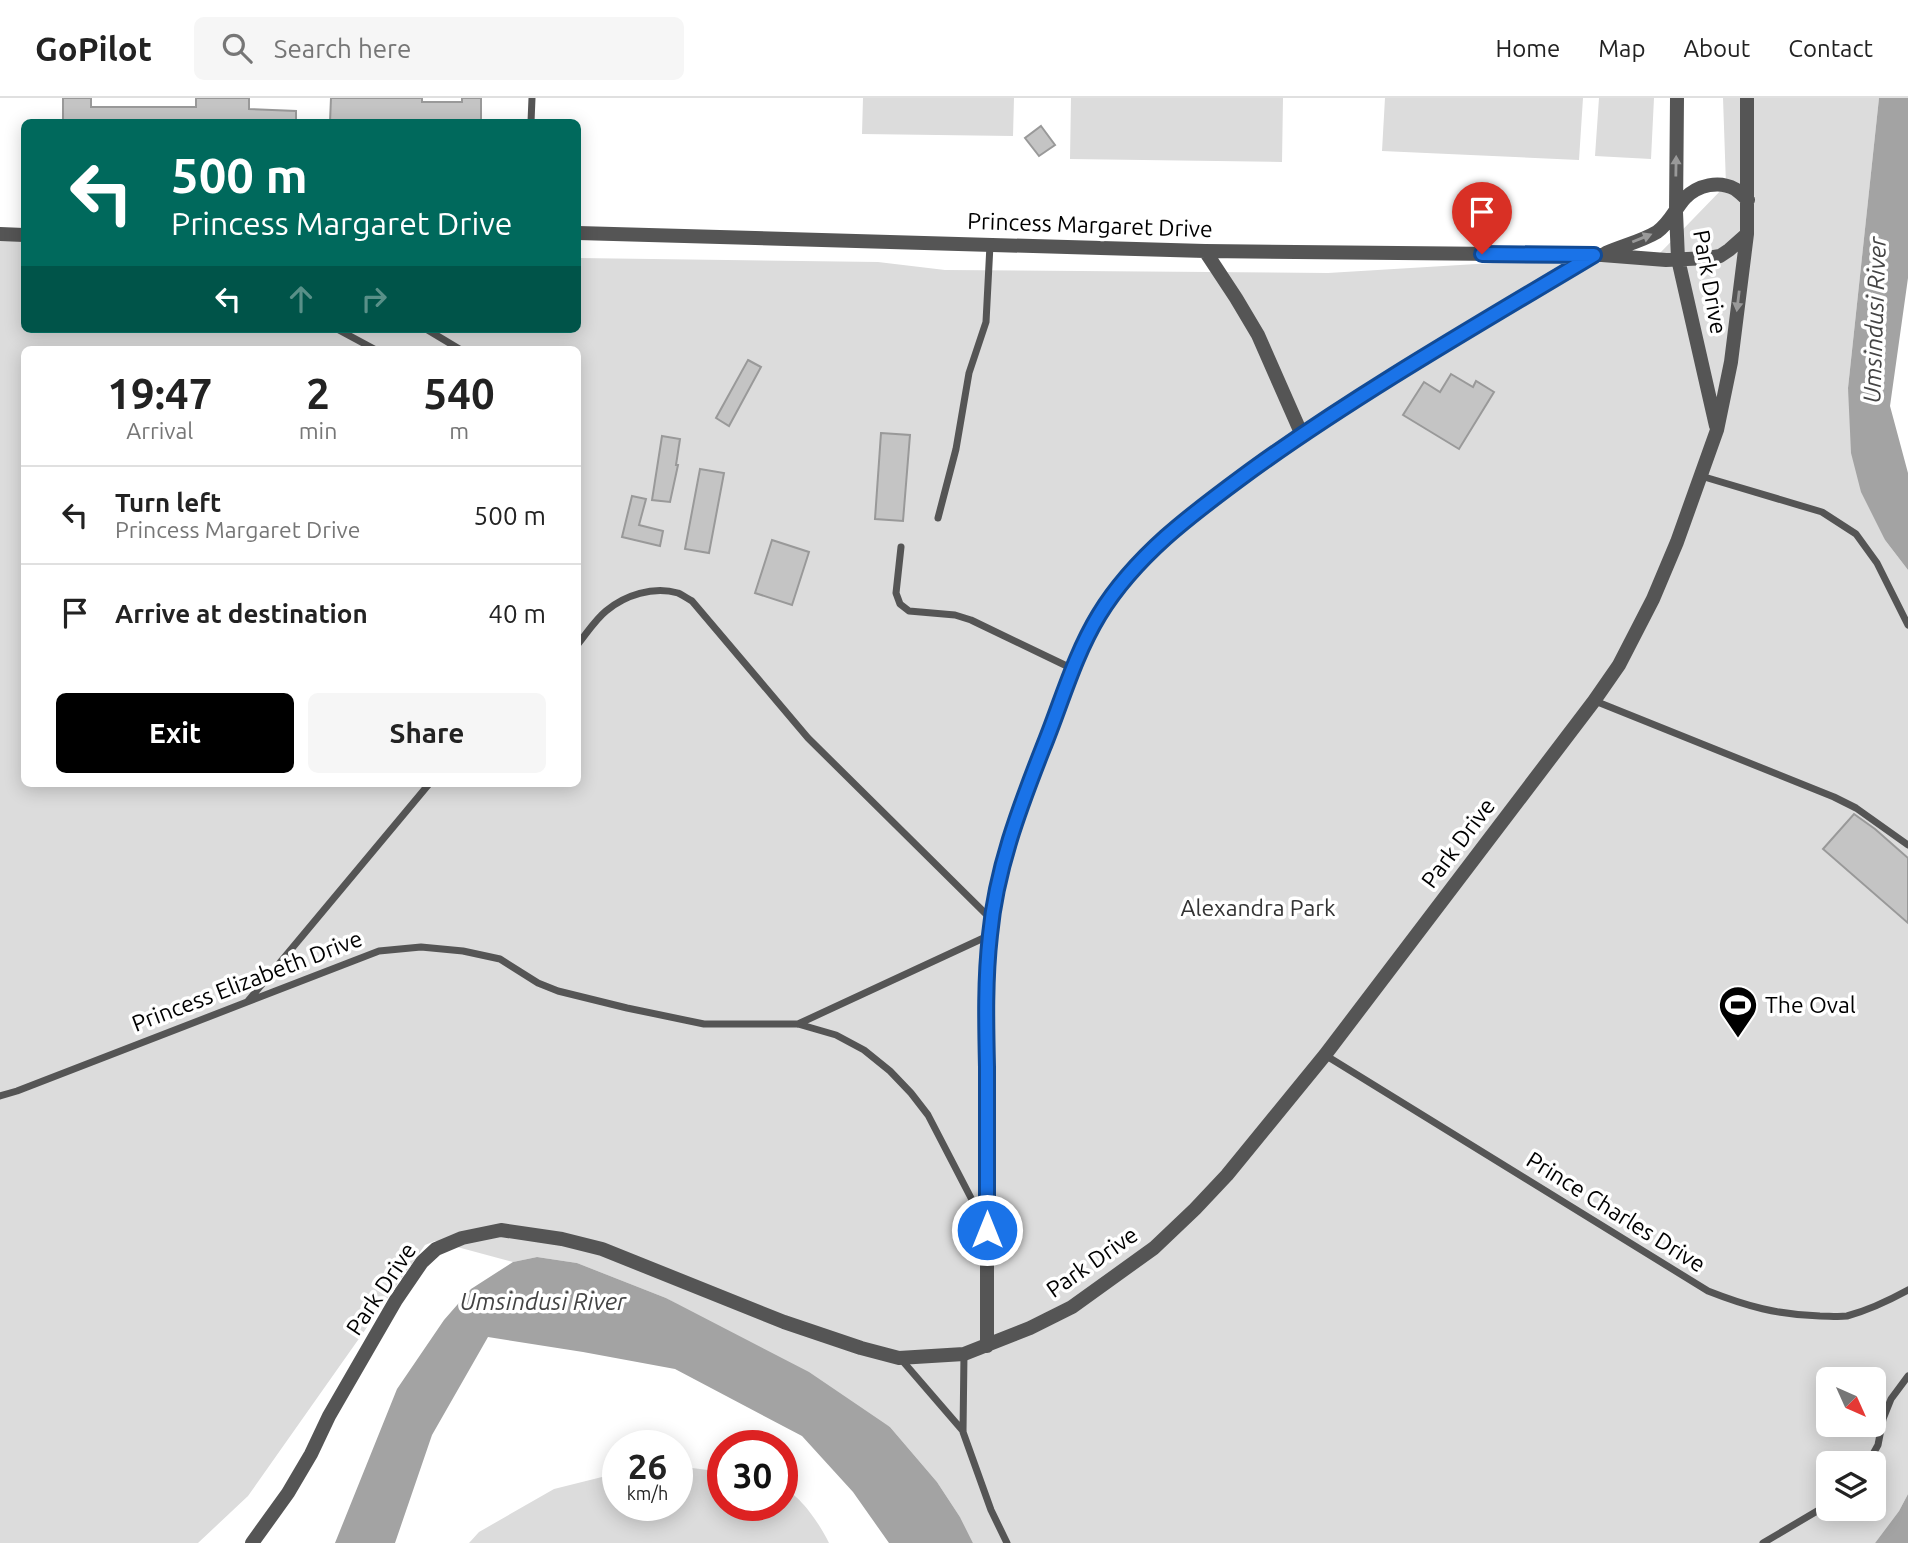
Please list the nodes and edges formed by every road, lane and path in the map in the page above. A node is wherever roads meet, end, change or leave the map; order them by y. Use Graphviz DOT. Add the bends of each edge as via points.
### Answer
graph roads {
  1 [pos="532,98"];
  2 [pos="1677,98"];
  3 [pos="1747,98"];
  4 [pos="531,119"];
  5 [pos="1748,200"];
  6 [pos="1676,212"];
  7 [pos="581,233"];
  8 [pos="0,234"];
  9 [pos="1747,234"];
  10 [pos="21,235"];
  11 [pos="990,245"];
  12 [pos="1205,251"];
  13 [pos="1598,255"];
  14 [pos="1678,259"];
  15 [pos="344,333"];
  16 [pos="433,333"];
  17 [pos="369,346"];
  18 [pos="454,346"];
  19 [pos="1717,430"];
  20 [pos="1302,435"];
  21 [pos="1701,476"];
  22 [pos="938,518"];
  23 [pos="901,547"];
  24 [pos="1908,625"];
  25 [pos="581,640"];
  26 [pos="1073,669"];
  27 [pos="1594,701"];
  28 [pos="426,787"];
  29 [pos="1908,845"];
  30 [pos="992,920"];
  31 [pos="990,935"];
  32 [pos="247,1002"];
  33 [pos="798,1024"];
  34 [pos="1325,1055"];
  35 [pos="0,1096"];
  36 [pos="987,1230"];
  37 [pos="1908,1290"];
  38 [pos="987,1346"];
  39 [pos="964,1354"];
  40 [pos="899,1358"];
  41 [pos="1908,1376"];
  42 [pos="963,1432"];
  43 [pos="1875,1451"];
  44 [pos="1816,1512"];
  45 [pos="252,1543"];
  46 [pos="1007,1543"];
  47 [pos="1763,1543"];
  1 -- 4 [label="lane"];
  6 -- 2 [label="street, Park Drive, one-way"];
  3 -- 5 [label="street, Park Drive"];
  5 -- 6 [label="street" via="1728,186 1710,184 1686,197"];
  5 -- 9 [label="street, Park Drive"];
  13 -- 6 [label="street, Princess Margaret Drive, one-way" via="1656,232"];
  6 -- 14 [label="street, Park Drive"];
  7 -- 11 [label="street, Princess Margaret Drive"];
  8 -- 10 [label="street"];
  9 -- 14 [label="street" via="1720,256"];
  9 -- 19 [label="street, Park Drive, one-way" via="1731,362"];
  11 -- 12 [label="street, Princess Margaret Drive"];
  11 -- 22 [label="lane" via="986,321 969,373"];
  12 -- 13 [label="street, Princess Margaret Drive"];
  12 -- 20 [label="street" via="1258,335"];
  13 -- 14 [label="street, Princess Margaret Drive"];
  13 -- 20 [label="street"];
  14 -- 19 [label="street, Park Drive"];
  15 -- 17 [label="lane"];
  16 -- 18 [label="lane"];
  19 -- 21 [label="street, Park Drive"];
  20 -- 26 [label="street" via="1157,544 1099,615"];
  21 -- 24 [label="lane" via="1822,512 1856,534 1877,563"];
  21 -- 27 [label="street, Park Drive" via="1636,635"];
  23 -- 26 [label="lane" via="896,593 909,611 971,620"];
  25 -- 30 [label="lane" via="604,612 626,597 662,591 692,601 808,738"];
  26 -- 30 [label="street" via="1007,846"];
  27 -- 29 [label="lane" via="1835,797"];
  27 -- 34 [label="street, Park Drive"];
  28 -- 32 [label="lane"];
  30 -- 31 [label="street"];
  31 -- 33 [label="lane"];
  31 -- 36 [label="street"];
  32 -- 33 [label="lane, Princess Elizabeth Drive" via="379,951 421,947 500,960 558,991 704,1024"];
  32 -- 35 [label="lane, Princess Elizabeth Drive"];
  33 -- 36 [label="lane, Princess Elizabeth Drive" via="836,1035 890,1070 928,1115"];
  34 -- 37 [label="lane, Prince Charles Drive" via="1708,1291 1772,1312 1844,1316 1877,1307"];
  34 -- 38 [label="street, Park Drive" via="1227,1175 1154,1248 1072,1307"];
  36 -- 38 [label="street"];
  38 -- 39 [label="street, Park Drive"];
  39 -- 40 [label="street, Park Drive"];
  39 -- 42 [label="lane"];
  40 -- 42 [label="lane"];
  40 -- 45 [label="street, Park Drive" via="784,1322 602,1248 501,1230 462,1238 436,1249 402,1291 288,1493"];
  41 -- 43 [label="lane" via="1891,1399"];
  42 -- 46 [label="lane"];
  44 -- 47 [label="lane"];
}
